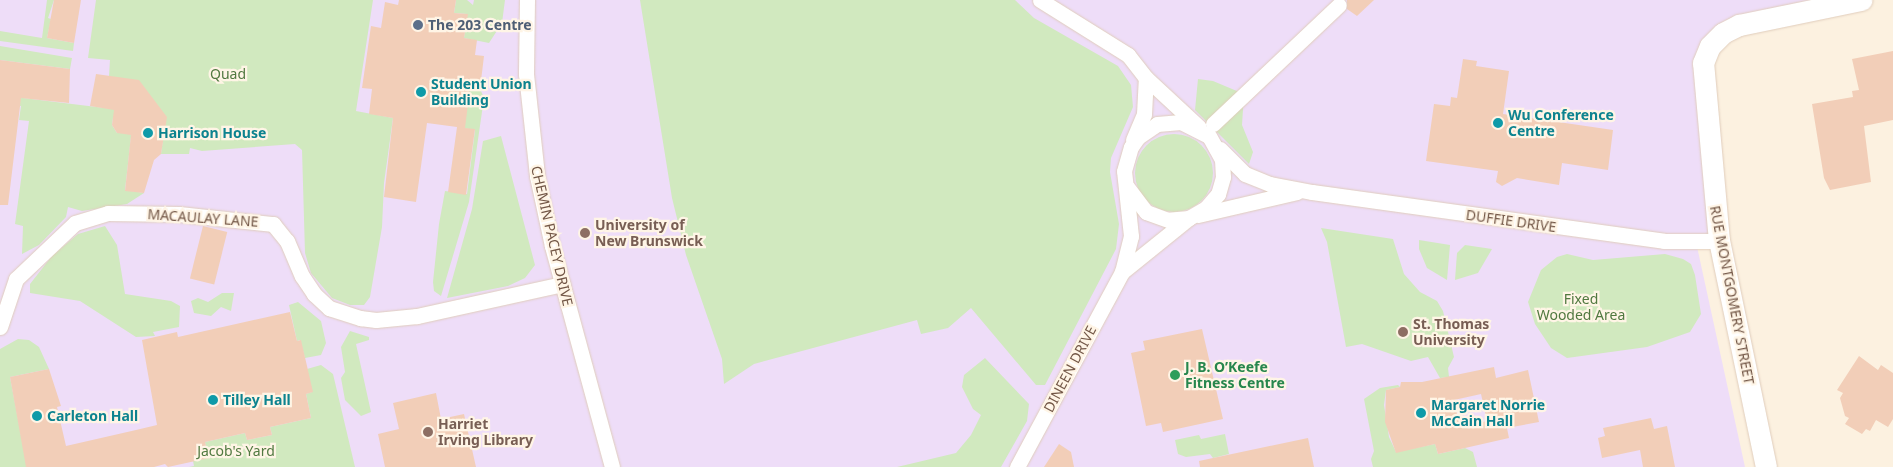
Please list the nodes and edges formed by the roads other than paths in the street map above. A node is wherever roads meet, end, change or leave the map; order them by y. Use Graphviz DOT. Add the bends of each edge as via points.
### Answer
graph roads {
  1 [pos="527,0"];
  2 [pos="1040,0"];
  3 [pos="1861,0"];
  4 [pos="1339,5"];
  5 [pos="1146,78"];
  6 [pos="1208,127"];
  7 [pos="1215,143"];
  8 [pos="1130,147"];
  9 [pos="1127,187"];
  10 [pos="1303,190"];
  11 [pos="1191,217"];
  12 [pos="1719,241"];
  13 [pos="1122,272"];
  14 [pos="563,284"];
  15 [pos="0,327"];
  16 [pos="612,467"];
  17 [pos="1017,467"];
  18 [pos="1766,467"];
  1 -- 14 [label="street, CHEMIN PACEY DRIVE" via="526,74 530,132 541,197"];
  2 -- 5 [label="street" via="1122,50"];
  3 -- 12 [label="street, RUE MONTGOMERY STREET" via="1739,25 1723,32 1710,46 1703,63"];
  4 -- 6 [label="street"];
  5 -- 6 [label="street"];
  5 -- 8 [label="street" via="1144,114"];
  6 -- 7 [label="street"];
  6 -- 8 [label="street" via="1181,122 1157,124"];
  7 -- 10 [label="street, DUFFIE DRIVE" via="1245,174"];
  7 -- 11 [label="street" via="1222,159 1221,186 1213,201"];
  8 -- 9 [label="street" via="1124,171"];
  9 -- 11 [label="street" via="1146,212 1168,220"];
  9 -- 13 [label="street" via="1131,236"];
  10 -- 11 [label="street, DUFFIE DRIVE"];
  10 -- 12 [label="street, DUFFIE DRIVE" via="1664,241"];
  11 -- 13 [label="street, DUFFIE DRIVE"];
  12 -- 18 [label="street, RUE MONTGOMERY STREET"];
  13 -- 17 [label="street, DINEEN DRIVE"];
  14 -- 15 [label="street, MACAULAY LANE" via="417,316 368,319 330,308 314,294 302,276 287,241 273,224 179,214 108,213 75,223 16,279"];
  14 -- 16 [label="street, CHEMIN PACEY DRIVE"];
}
